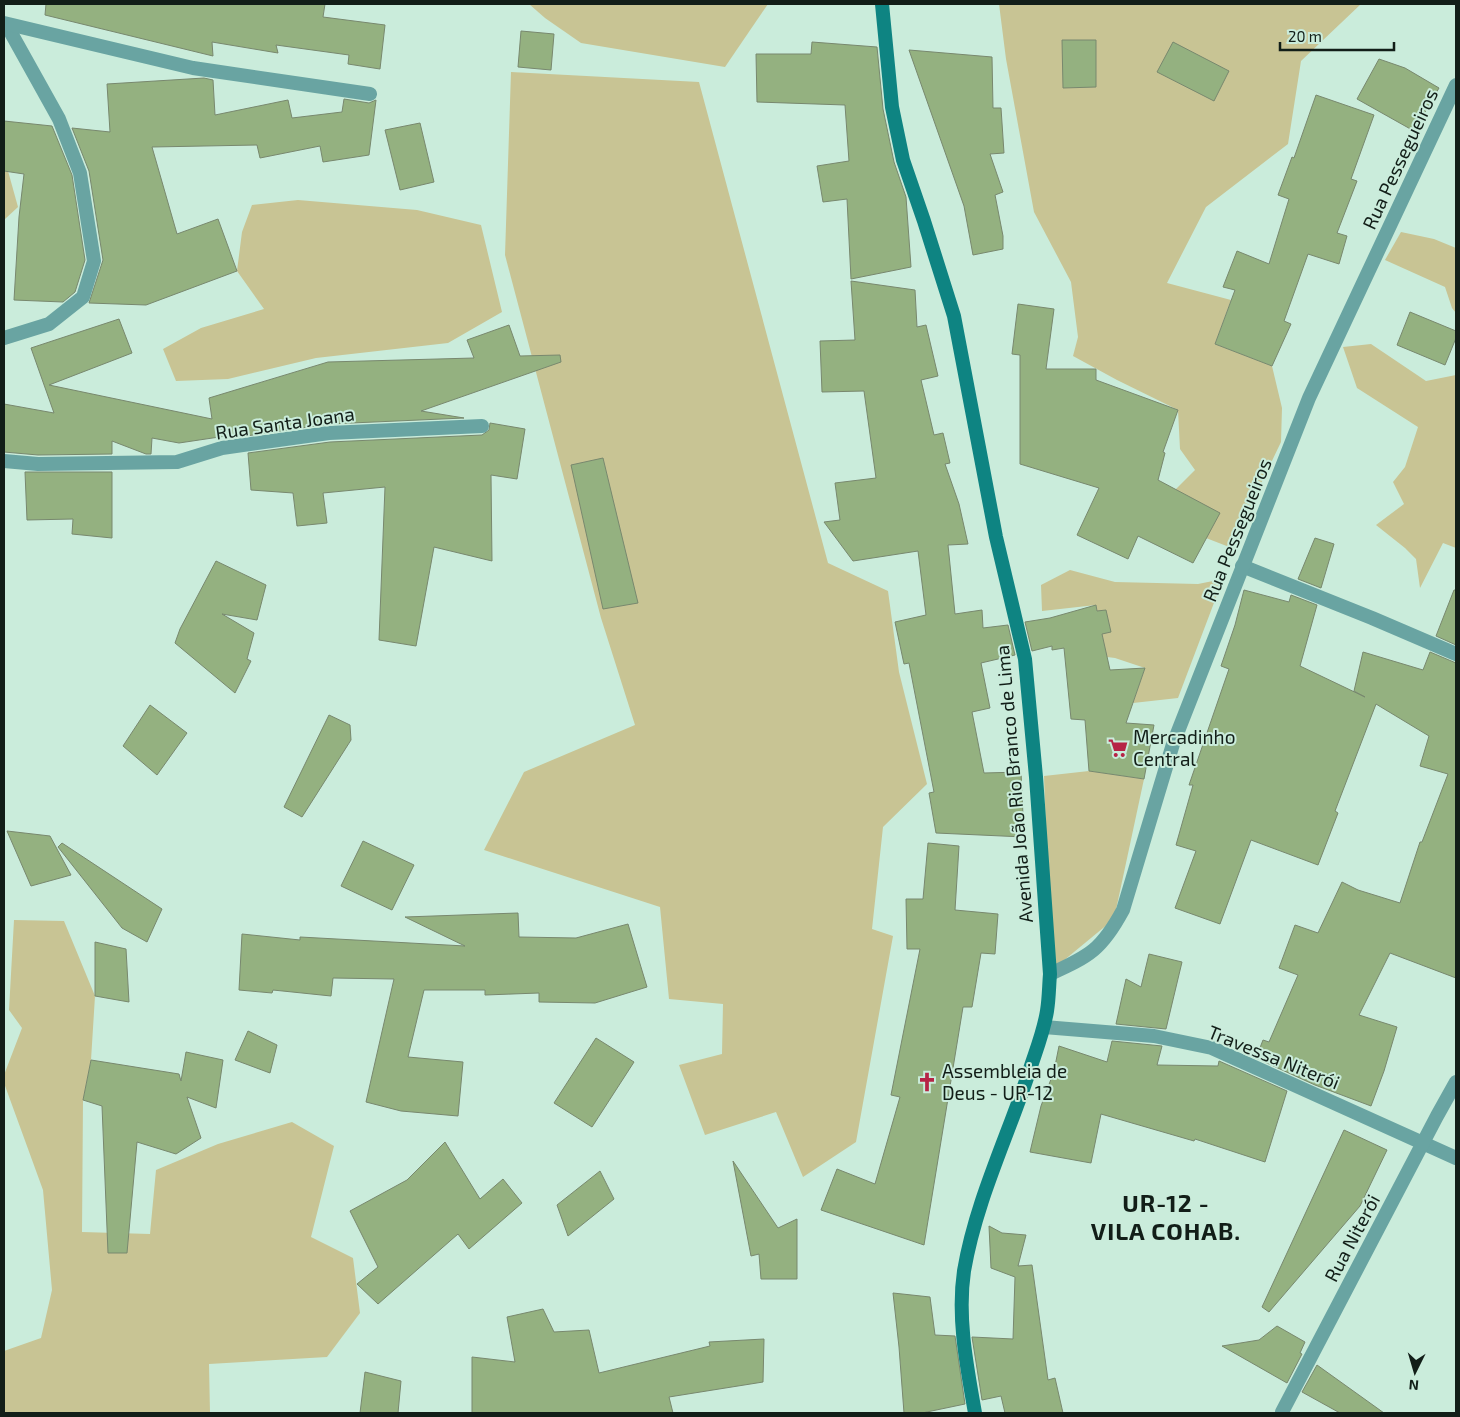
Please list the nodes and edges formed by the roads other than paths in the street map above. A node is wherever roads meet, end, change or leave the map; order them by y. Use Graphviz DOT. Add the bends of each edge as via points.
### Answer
graph roads {
  1 [pos="882,4"];
  2 [pos="5,24"];
  3 [pos="1456,85"];
  4 [pos="370,94"];
  5 [pos="4,338"];
  6 [pos="482,426"];
  7 [pos="4,461"];
  8 [pos="1242,566"];
  9 [pos="1456,654"];
  10 [pos="1050,974"];
  11 [pos="1044,1027"];
  12 [pos="1456,1082"];
  13 [pos="1423,1142"];
  14 [pos="1456,1158"];
  15 [pos="1282,1412"];
  16 [pos="975,1413"];
  1 -- 10 [label="main road, Avenida João Rio Branco de Lima" via="892,107 903,160 954,316 996,537 1025,659"];
  2 -- 4 [label="street" via="193,68"];
  2 -- 5 [label="street" via="59,119 80,173 94,261 83,297 49,324"];
  3 -- 8 [label="street, Rua Pessegueiros" via="1310,398"];
  6 -- 7 [label="street, Rua Santa Joana" via="330,433 222,448 177,462 38,464"];
  8 -- 9 [label="street"];
  8 -- 10 [label="street, Rua Pessegueiros" via="1173,744 1123,910 1112,931 1095,950 1078,962"];
  10 -- 11 [label="main road, Avenida João Rio Branco de Lima"];
  11 -- 13 [label="street, Travessa Niterói" via="1154,1036 1212,1048"];
  11 -- 16 [label="main road, Avenida João Rio Branco de Lima" via="981,1203 964,1271 964,1341"];
  12 -- 13 [label="street, Rua Niterói"];
  13 -- 14 [label="street, Travessa Niterói"];
  13 -- 15 [label="street, Rua Niterói"];
}
